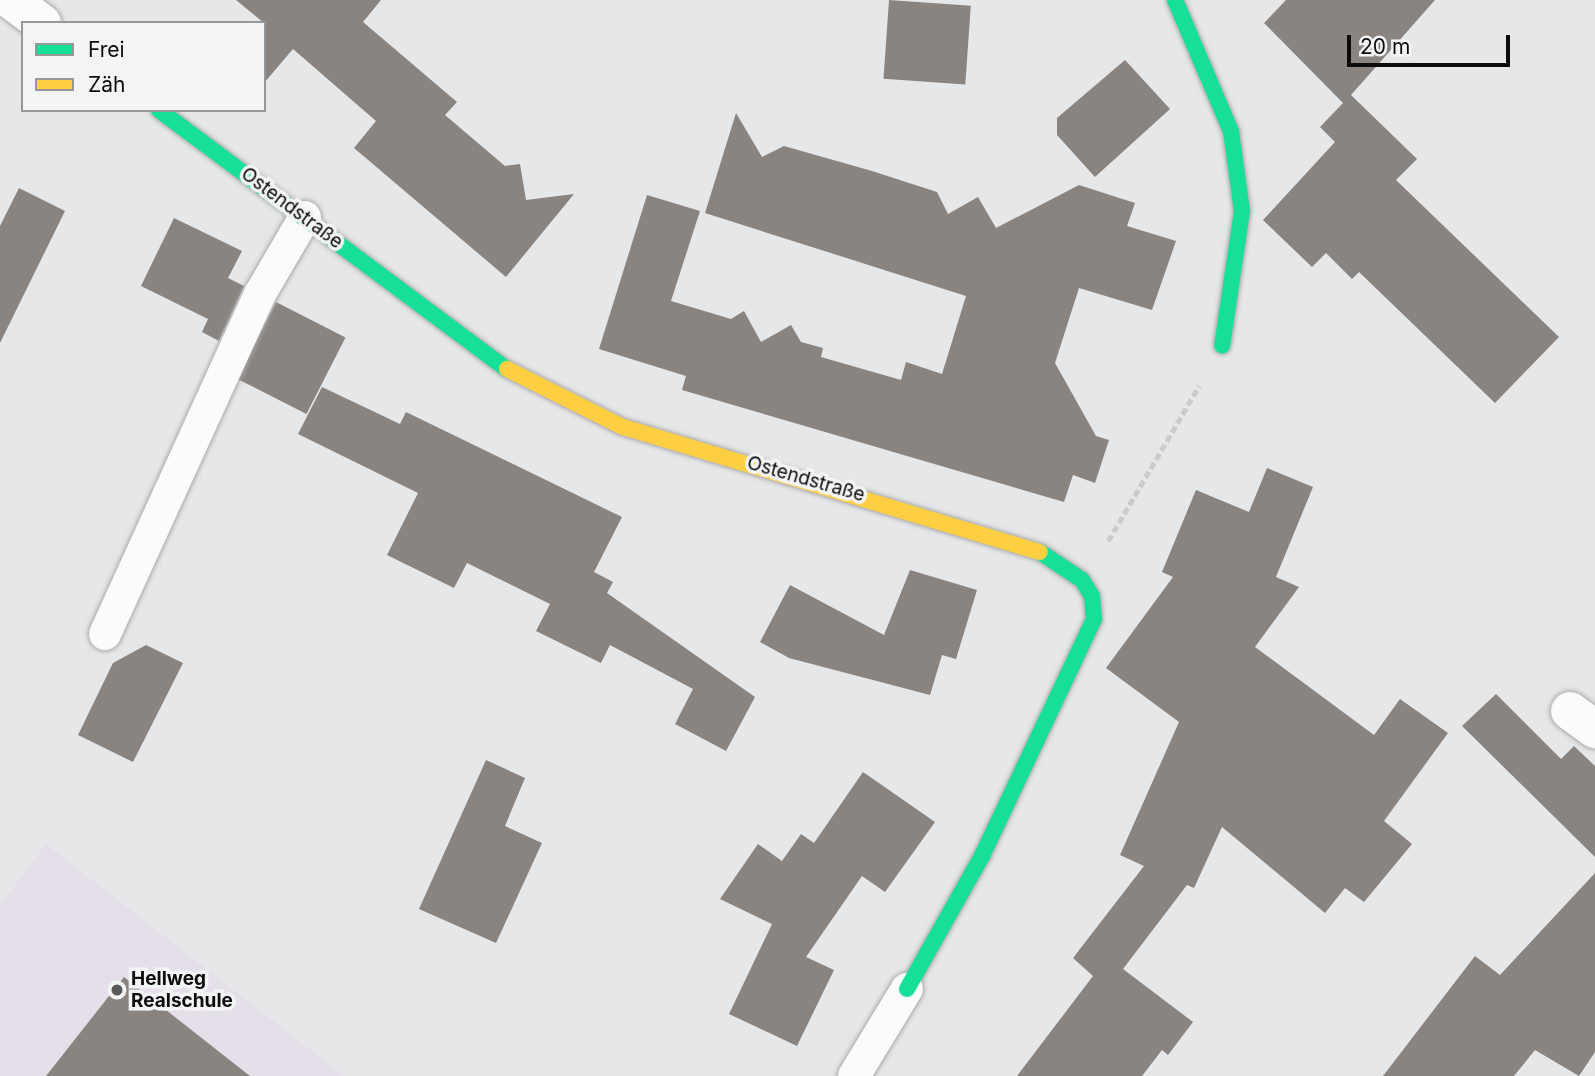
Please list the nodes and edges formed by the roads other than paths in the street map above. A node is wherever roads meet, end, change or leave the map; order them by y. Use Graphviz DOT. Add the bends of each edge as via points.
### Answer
graph roads {
  1 [pos="11,0"];
  2 [pos="1175,0"];
  3 [pos="39,21"];
  4 [pos="162,112"];
  5 [pos="305,217"];
  6 [pos="1222,346"];
  7 [pos="105,634"];
  8 [pos="907,989"];
  9 [pos="854,1076"];
  1 -- 3 [label="street"];
  2 -- 6 [label="street" via="1231,131 1242,211"];
  4 -- 5 [label="street, Ostendstraße"];
  5 -- 7 [label="lane" via="260,294"];
  5 -- 8 [label="street, Ostendstraße" via="525,382 624,427 1033,547 1082,580 1092,596 1094,619 982,856"];
  8 -- 9 [label="lane"];
}
